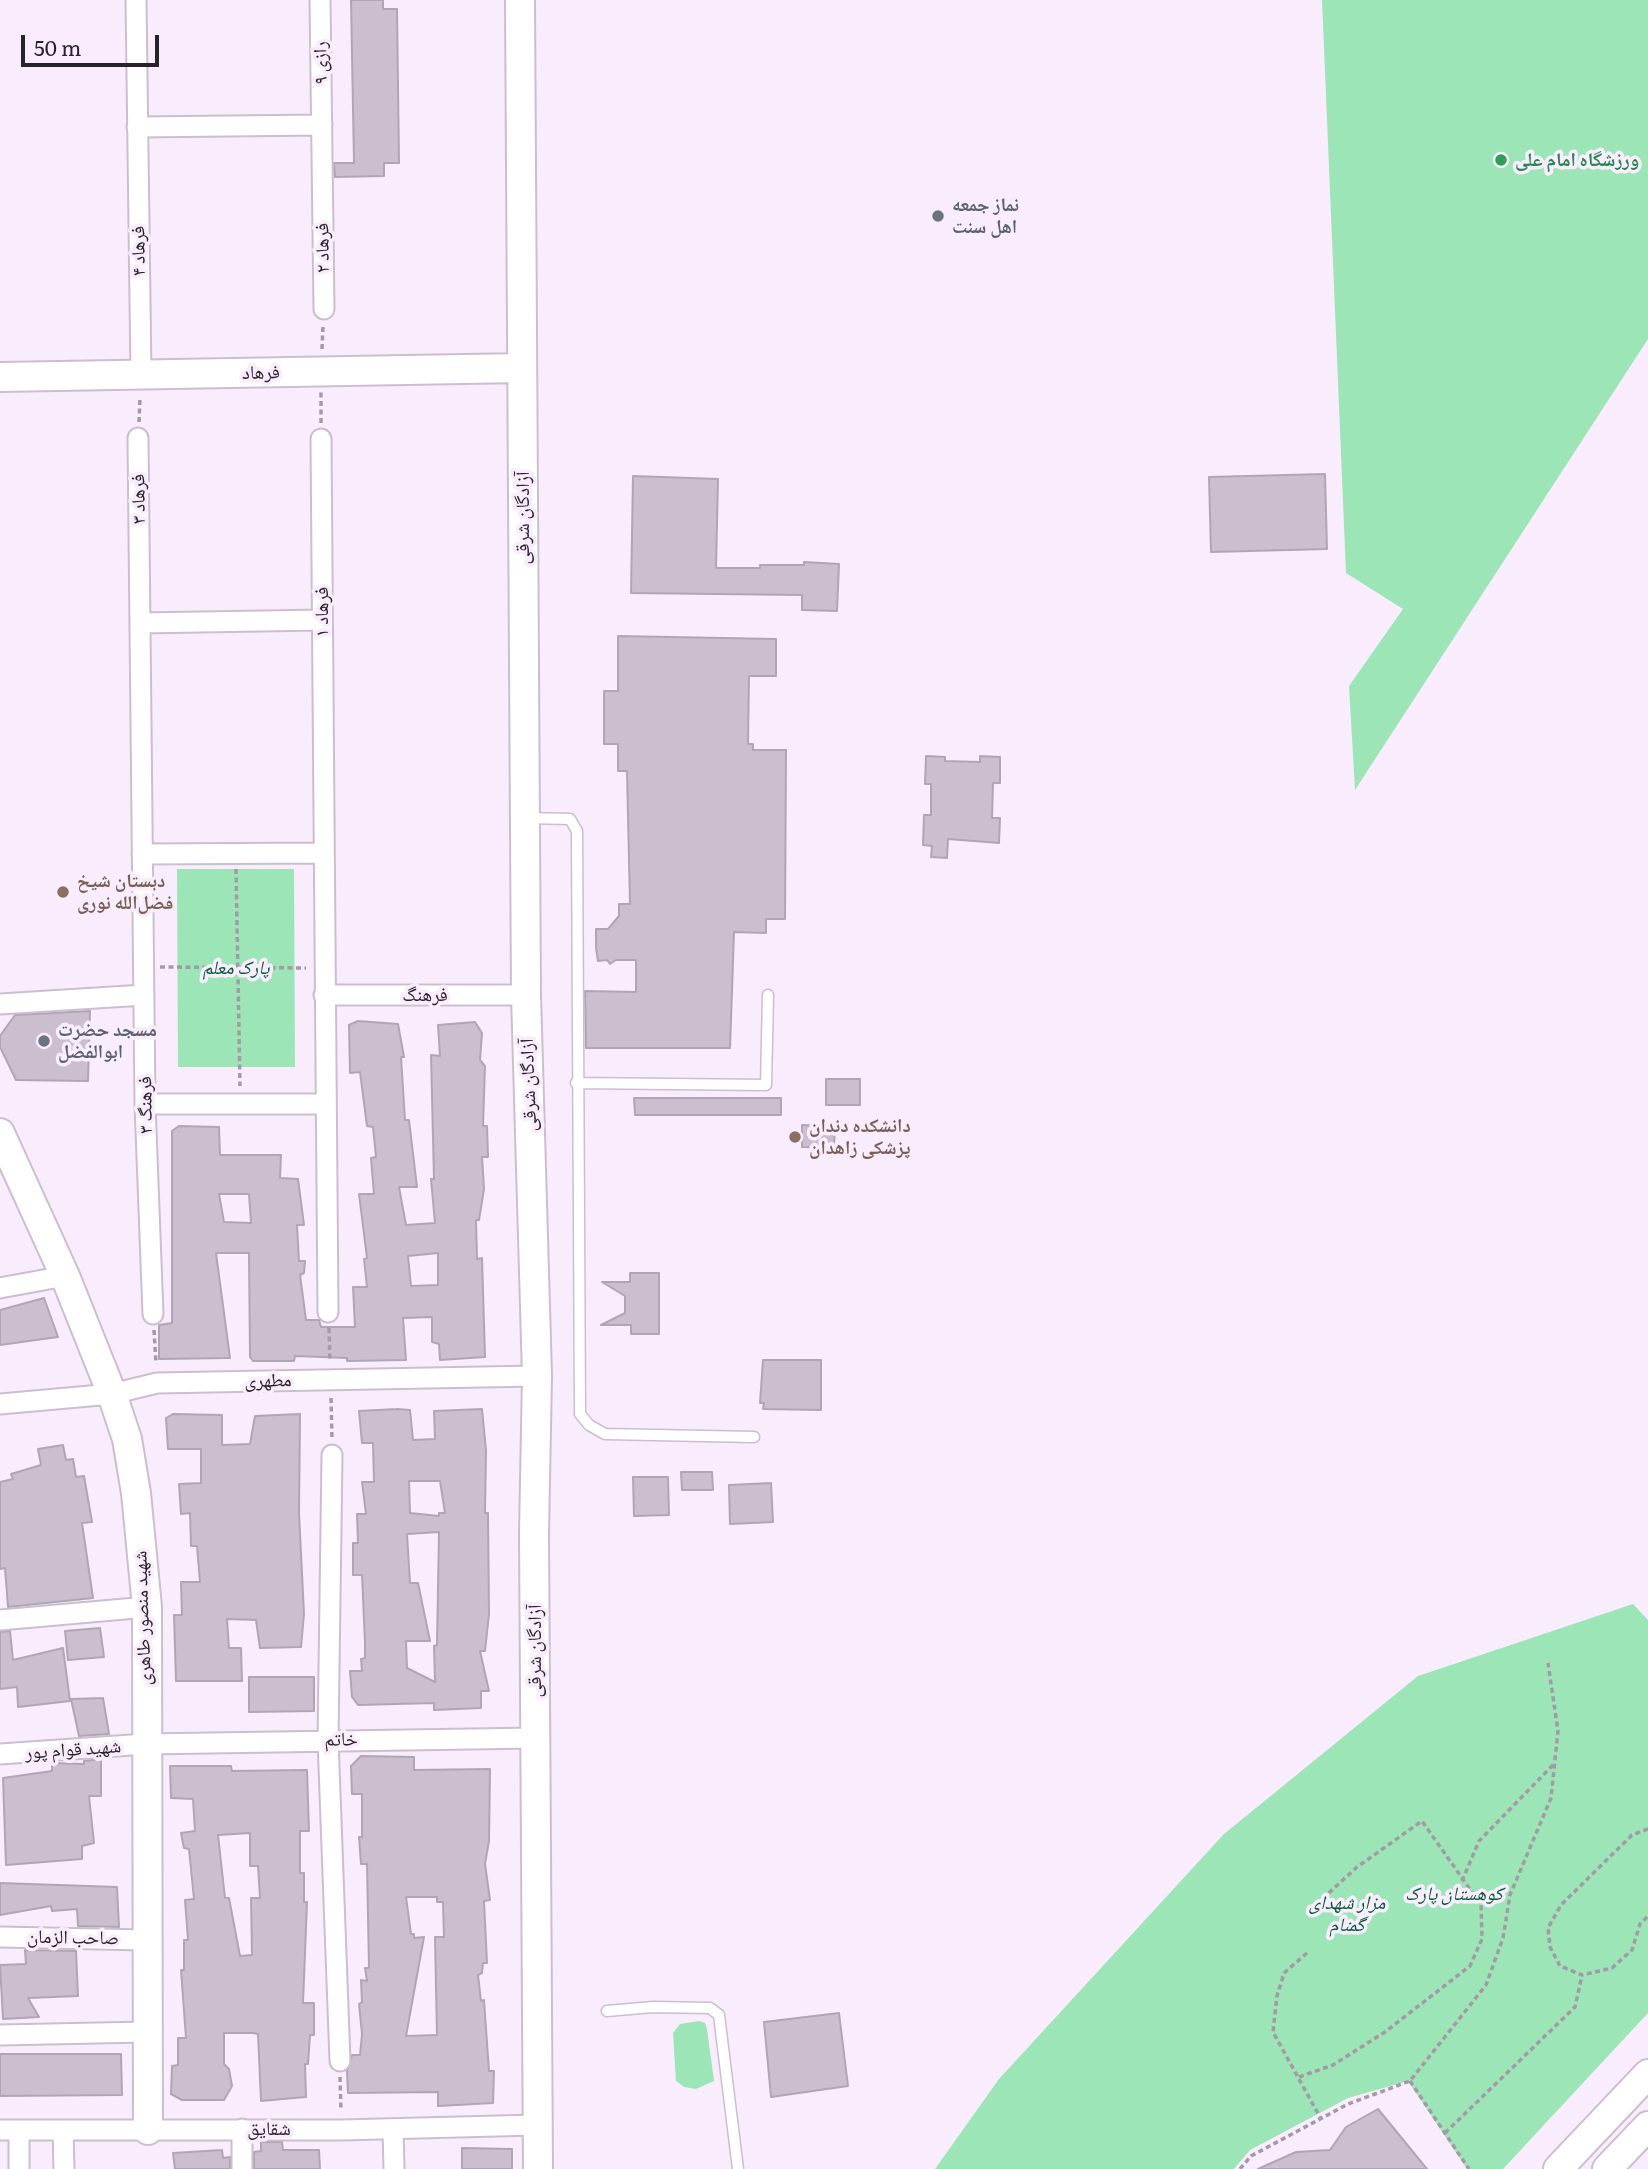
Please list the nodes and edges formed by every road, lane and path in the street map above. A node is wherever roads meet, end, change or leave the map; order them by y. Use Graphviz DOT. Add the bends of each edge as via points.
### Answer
graph roads {
  1 [pos="136,0"];
  2 [pos="320,0"];
  3 [pos="520,0"];
  4 [pos="322,125"];
  5 [pos="137,127"];
  6 [pos="324,309"];
  7 [pos="522,368"];
  8 [pos="321,372"];
  9 [pos="141,375"];
  10 [pos="0,377"];
  11 [pos="138,438"];
  12 [pos="321,439"];
  13 [pos="322,620"];
  14 [pos="140,622"];
  15 [pos="525,818"];
  16 [pos="142,853"];
  17 [pos="236,853"];
  18 [pos="324,853"];
  19 [pos="144,967"];
  20 [pos="238,967"];
  21 [pos="324,968"];
  22 [pos="144,995"];
  23 [pos="324,995"];
  24 [pos="526,995"];
  25 [pos="768,995"];
  26 [pos="0,1004"];
  27 [pos="576,1083"];
  28 [pos="145,1104"];
  29 [pos="240,1104"];
  30 [pos="325,1104"];
  31 [pos="0,1133"];
  32 [pos="65,1276"];
  33 [pos="0,1288"];
  34 [pos="328,1312"];
  35 [pos="153,1314"];
  36 [pos="537,1376"];
  37 [pos="157,1383"];
  38 [pos="112,1394"];
  39 [pos="0,1404"];
  40 [pos="754,1437"];
  41 [pos="332,1455"];
  42 [pos="147,1607"];
  43 [pos="0,1620"];
  44 [pos="1548,1663"];
  45 [pos="536,1738"];
  46 [pos="328,1740"];
  47 [pos="146,1744"];
  48 [pos="0,1754"];
  49 [pos="1554,1763"];
  50 [pos="1648,1829"];
  51 [pos="1462,1881"];
  52 [pos="1318,1903"];
  53 [pos="1648,1916"];
  54 [pos="0,1937"];
  55 [pos="146,1940"];
  56 [pos="1307,1954"];
  57 [pos="1582,1975"];
  58 [pos="607,2011"];
  59 [pos="146,2032"];
  60 [pos="0,2035"];
  61 [pos="340,2061"];
  62 [pos="1648,2074"];
  63 [pos="1299,2077"];
  64 [pos="1410,2081"];
  65 [pos="1321,2119"];
  66 [pos="537,2125"];
  67 [pos="1648,2126"];
  68 [pos="242,2129"];
  69 [pos="393,2129"];
  70 [pos="9,2130"];
  71 [pos="63,2130"];
  72 [pos="148,2130"];
  73 [pos="341,2130"];
  74 [pos="1445,2133"];
  75 [pos="19,2169"];
  76 [pos="64,2169"];
  77 [pos="242,2169"];
  78 [pos="394,2169"];
  79 [pos="538,2169"];
  80 [pos="738,2169"];
  81 [pos="1240,2169"];
  82 [pos="1469,2169"];
  83 [pos="1558,2169"];
  84 [pos="1607,2169"];
  1 -- 5 [label="street, فرهاد ۴"];
  2 -- 4 [label="street, رازی ۹"];
  3 -- 7 [label="main road, آزادگان شرقی"];
  4 -- 5 [label="street"];
  4 -- 6 [label="street, فرهاد ۲"];
  5 -- 9 [label="street, فرهاد ۴"];
  6 -- 8 [label="path"];
  7 -- 8 [label="main road, فرهاد"];
  7 -- 15 [label="main road, آزادگان شرقی"];
  8 -- 9 [label="main road, فرهاد"];
  8 -- 12 [label="path"];
  9 -- 10 [label="main road, فرهاد"];
  9 -- 11 [label="path"];
  11 -- 14 [label="street, فرهاد ۳"];
  12 -- 13 [label="street, فرهاد ۱"];
  13 -- 14 [label="street"];
  13 -- 18 [label="street, فرهاد ۱"];
  14 -- 16 [label="street, فرهاد ۳"];
  15 -- 24 [label="main road, آزادگان شرقی"];
  15 -- 27 [label="lane" via="570,819 577,831"];
  16 -- 17 [label="street"];
  16 -- 19 [label="street, فرهنگ ۳"];
  17 -- 18 [label="street"];
  17 -- 20 [label="path"];
  18 -- 21 [label="street, فرهاد ۱"];
  19 -- 20 [label="path"];
  19 -- 22 [label="street, فرهنگ ۳"];
  20 -- 21 [label="path"];
  20 -- 29 [label="path"];
  21 -- 23 [label="street, فرهاد ۱"];
  22 -- 26 [label="street"];
  22 -- 28 [label="street, فرهنگ ۳"];
  23 -- 24 [label="street, فرهنگ"];
  23 -- 30 [label="street, فرهاد ۱"];
  24 -- 36 [label="main road, آزادگان شرقی"];
  25 -- 27 [label="lane" via="766,1085"];
  27 -- 40 [label="lane" via="580,1414 605,1434"];
  28 -- 29 [label="street"];
  28 -- 35 [label="street, فرهنگ ۳"];
  29 -- 30 [label="street"];
  30 -- 34 [label="street, فرهاد ۱"];
  31 -- 32 [label="main road, شهید منصور طاهری"];
  32 -- 33 [label="street"];
  32 -- 38 [label="main road, شهید منصور طاهری"];
  35 -- 37 [label="path"];
  36 -- 37 [label="street, مطهری"];
  36 -- 45 [label="main road, آزادگان شرقی"];
  37 -- 38 [label="street, مطهری"];
  38 -- 39 [label="street, مطهری"];
  38 -- 42 [label="main road, شهید منصور طاهری" via="127,1439"];
  41 -- 46 [label="street"];
  42 -- 43 [label="street"];
  42 -- 47 [label="main road, شهید منصور طاهری"];
  44 -- 49 [label="path" via="1558,1731"];
  45 -- 46 [label="street, خاتم"];
  45 -- 66 [label="main road, آزادگان شرقی"];
  46 -- 47 [label="street, خاتم"];
  46 -- 61 [label="street"];
  47 -- 48 [label="street, شهید قوام پور"];
  47 -- 55 [label="main road, شهید منصور طاهری"];
  49 -- 51 [label="path" via="1479,1841"];
  49 -- 64 [label="path" via="1551,1798 1510,1895 1503,1938 1486,1985"];
  50 -- 57 [label="path" via="1632,1835 1582,1881 1548,1928 1549,1947 1560,1966"];
  51 -- 52 [label="path" via="1422,1821 1357,1867"];
  51 -- 63 [label="path" via="1481,1905 1482,1939 1470,1966 1385,2032 1333,2065"];
  53 -- 57 [label="path" via="1640,1924 1632,1950 1612,1968"];
  54 -- 55 [label="street, صاحب الزمان"];
  55 -- 59 [label="main road, شهید منصور طاهری"];
  56 -- 63 [label="path" via="1284,1973 1273,2032"];
  57 -- 74 [label="path" via="1575,2007"];
  58 -- 80 [label="lane" via="710,2008 719,2015"];
  59 -- 60 [label="street"];
  59 -- 72 [label="main road, شهید منصور طاهری"];
  61 -- 73 [label="path"];
  62 -- 83 [label="main road"];
  63 -- 65 [label="path"];
  64 -- 65 [label="path"];
  64 -- 74 [label="path"];
  65 -- 81 [label="path" via="1251,2156"];
  66 -- 69 [label="street, شقایق"];
  66 -- 79 [label="main road, آزادگان شرقی"];
  67 -- 84 [label="main road"];
  68 -- 72 [label="street, شقایق"];
  68 -- 73 [label="street, شقایق"];
  68 -- 77 [label="street"];
  69 -- 73 [label="street, شقایق"];
  69 -- 78 [label="street"];
  70 -- 71 [label="street, شقایق"];
  70 -- 75 [label="street"];
  71 -- 72 [label="street, شقایق"];
  71 -- 76 [label="street"];
  74 -- 82 [label="path"];
}
